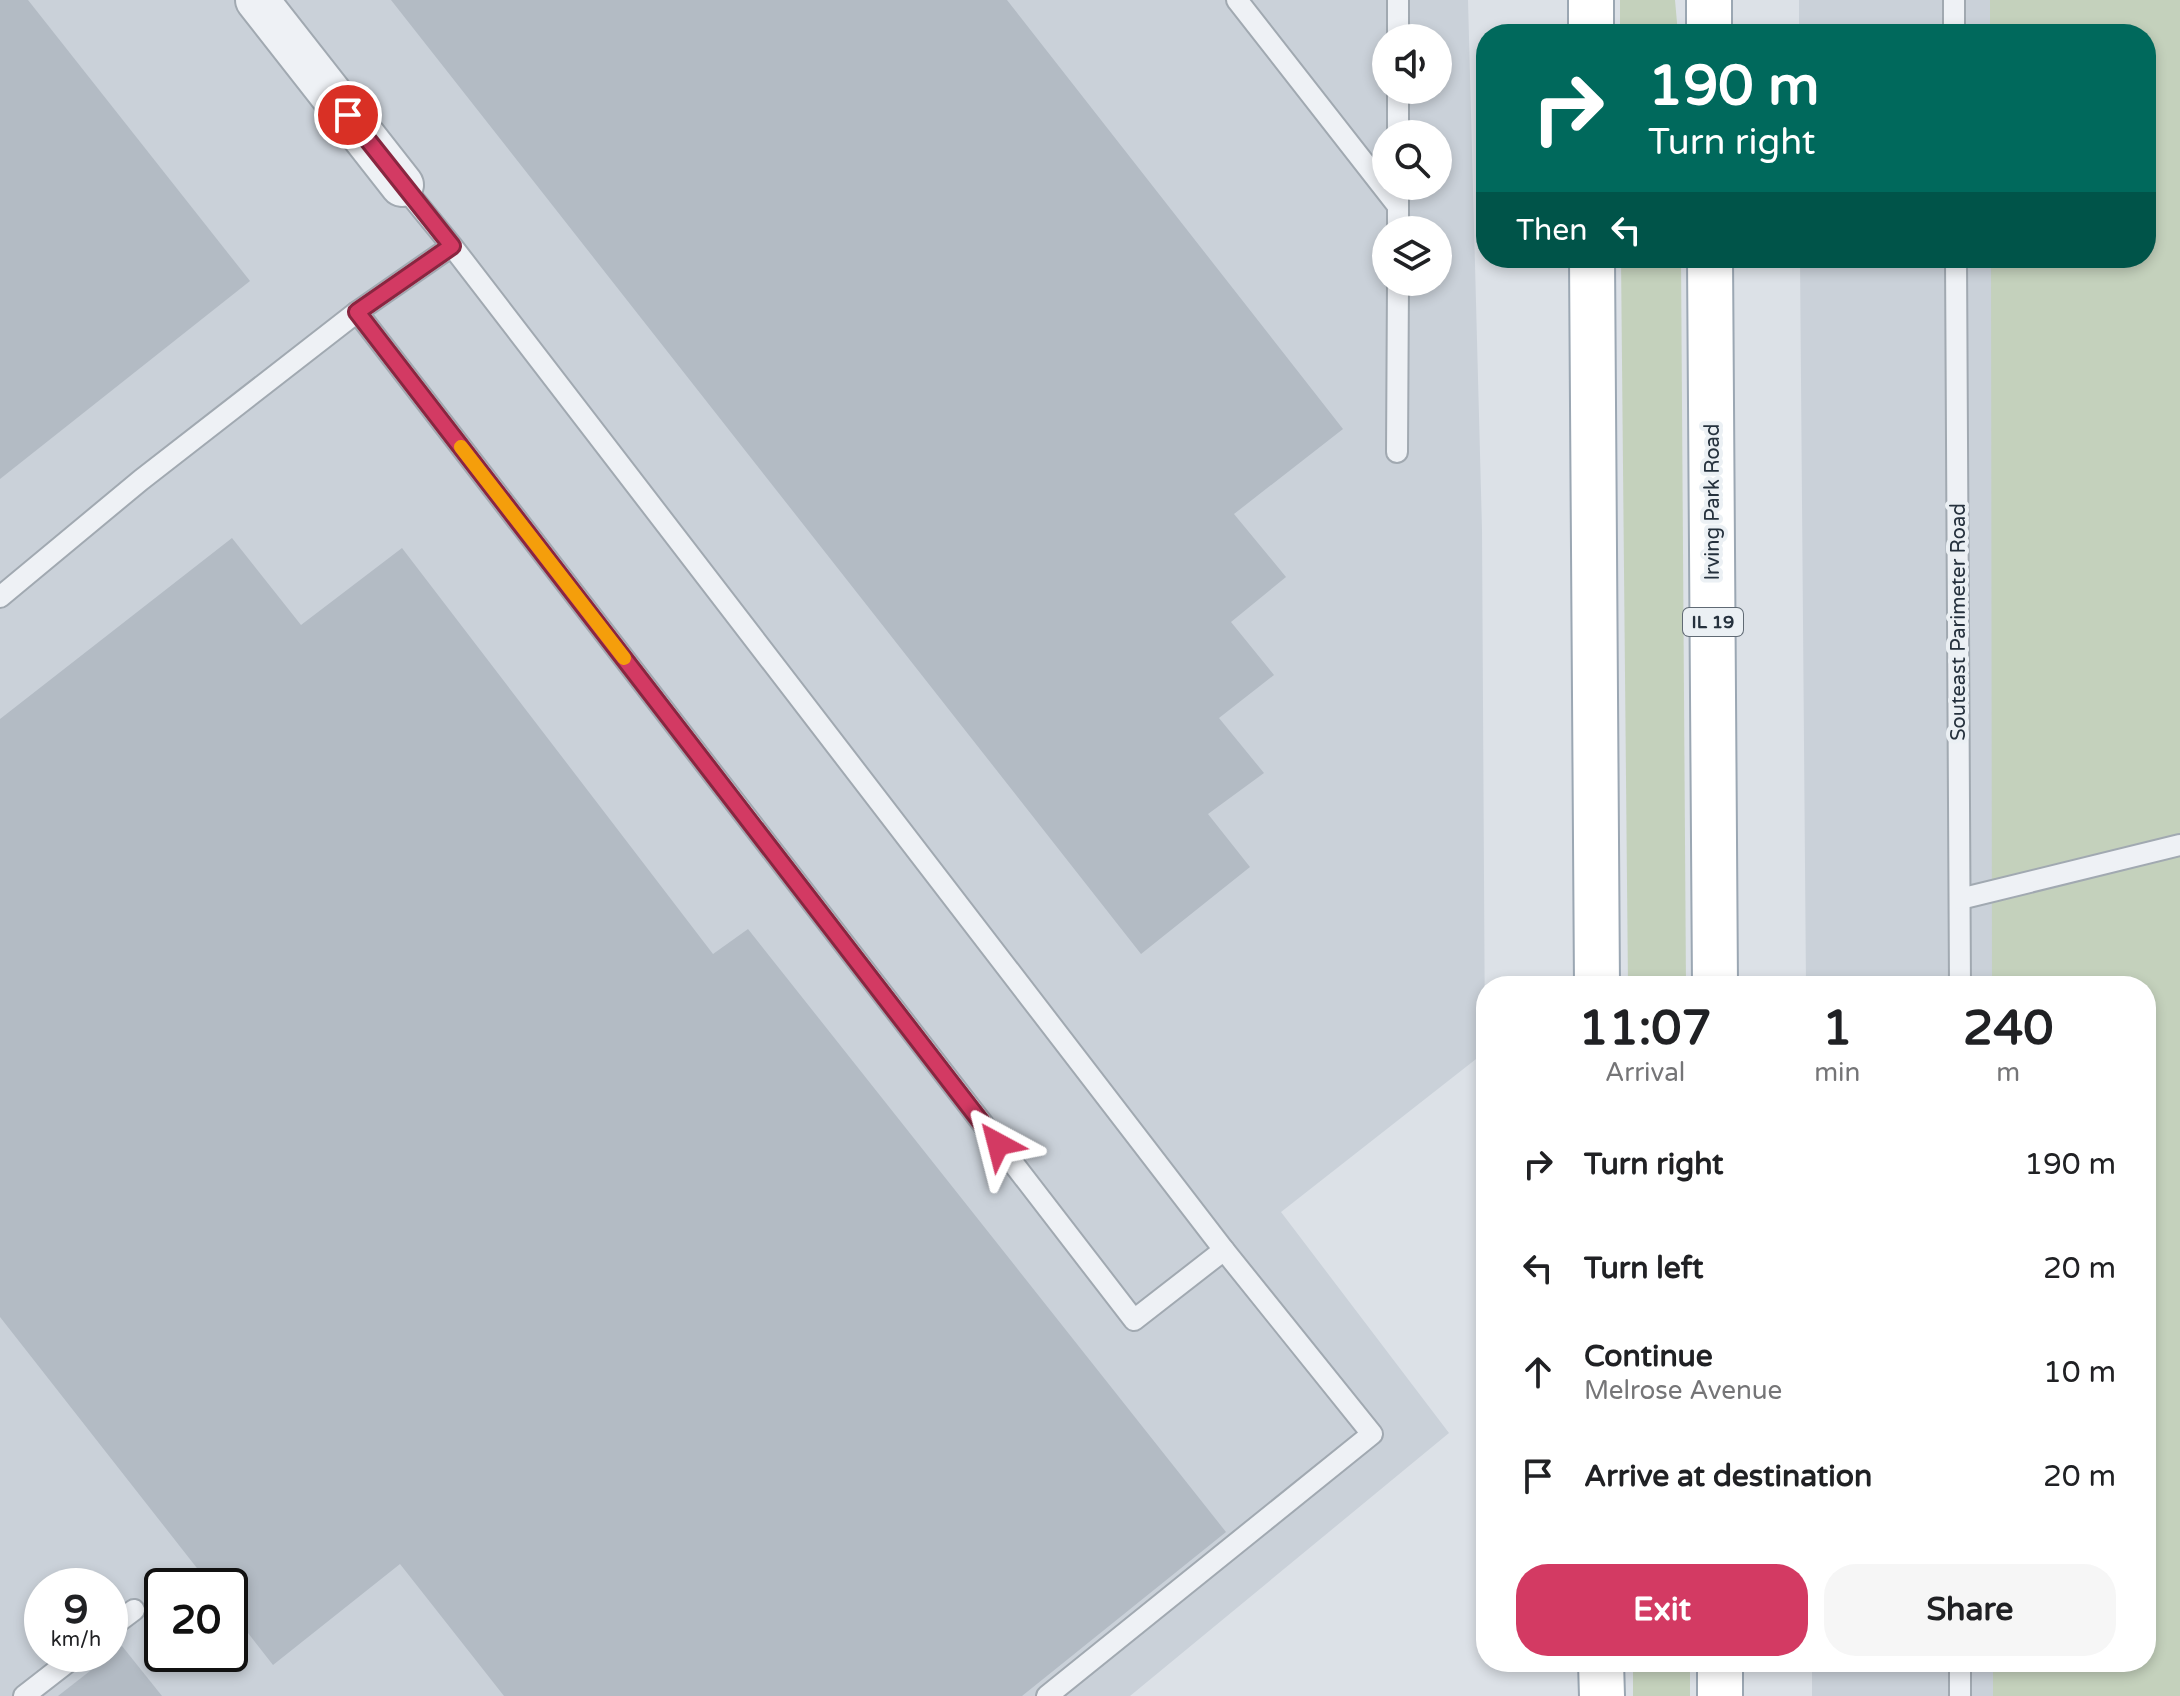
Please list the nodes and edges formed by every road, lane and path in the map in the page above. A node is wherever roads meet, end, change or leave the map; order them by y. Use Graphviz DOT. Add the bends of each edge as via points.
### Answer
graph roads {
  1 [pos="257,0"];
  2 [pos="1237,0"];
  3 [pos="1398,0"];
  4 [pos="1591,0"];
  5 [pos="1709,0"];
  6 [pos="1954,0"];
  7 [pos="1398,24"];
  8 [pos="1591,24"];
  9 [pos="1709,24"];
  10 [pos="1954,24"];
  11 [pos="1372,164"];
  12 [pos="402,185"];
  13 [pos="452,246"];
  14 [pos="1592,268"];
  15 [pos="1710,268"];
  16 [pos="1956,268"];
  17 [pos="1398,296"];
  18 [pos="357,312"];
  19 [pos="1397,452"];
  20 [pos="0,597"];
  21 [pos="2180,845"];
  22 [pos="1960,899"];
  23 [pos="1597,976"];
  24 [pos="1715,976"];
  25 [pos="1960,976"];
  26 [pos="1224,1250"];
  27 [pos="134,1610"];
  28 [pos="128,1614"];
  29 [pos="55,1672"];
  30 [pos="1601,1672"];
  31 [pos="1720,1672"];
  32 [pos="1960,1672"];
  33 [pos="24,1696"];
  34 [pos="1047,1696"];
  35 [pos="1602,1696"];
  36 [pos="1720,1696"];
  37 [pos="1960,1696"];
  1 -- 12 [label="street"];
  2 -- 11 [label="lane"];
  3 -- 7 [label="lane"];
  4 -- 8 [label="main road"];
  5 -- 9 [label="main road"];
  6 -- 10 [label="lane"];
  12 -- 13 [label="lane"];
  13 -- 18 [label="lane"];
  13 -- 26 [label="lane"];
  14 -- 23 [label="main road"];
  15 -- 24 [label="main road, Irving Park Road / IL 19"];
  16 -- 22 [label="lane, Souteast Parimeter Road"];
  17 -- 19 [label="lane"];
  18 -- 20 [label="lane"];
  18 -- 26 [label="lane" via="1134,1320"];
  21 -- 22 [label="lane"];
  22 -- 25 [label="lane, Souteast Parimeter Road"];
  26 -- 34 [label="lane" via="1372,1434"];
  27 -- 28 [label="lane"];
  29 -- 33 [label="lane"];
  30 -- 35 [label="main road"];
  31 -- 36 [label="main road"];
  32 -- 37 [label="lane"];
}
